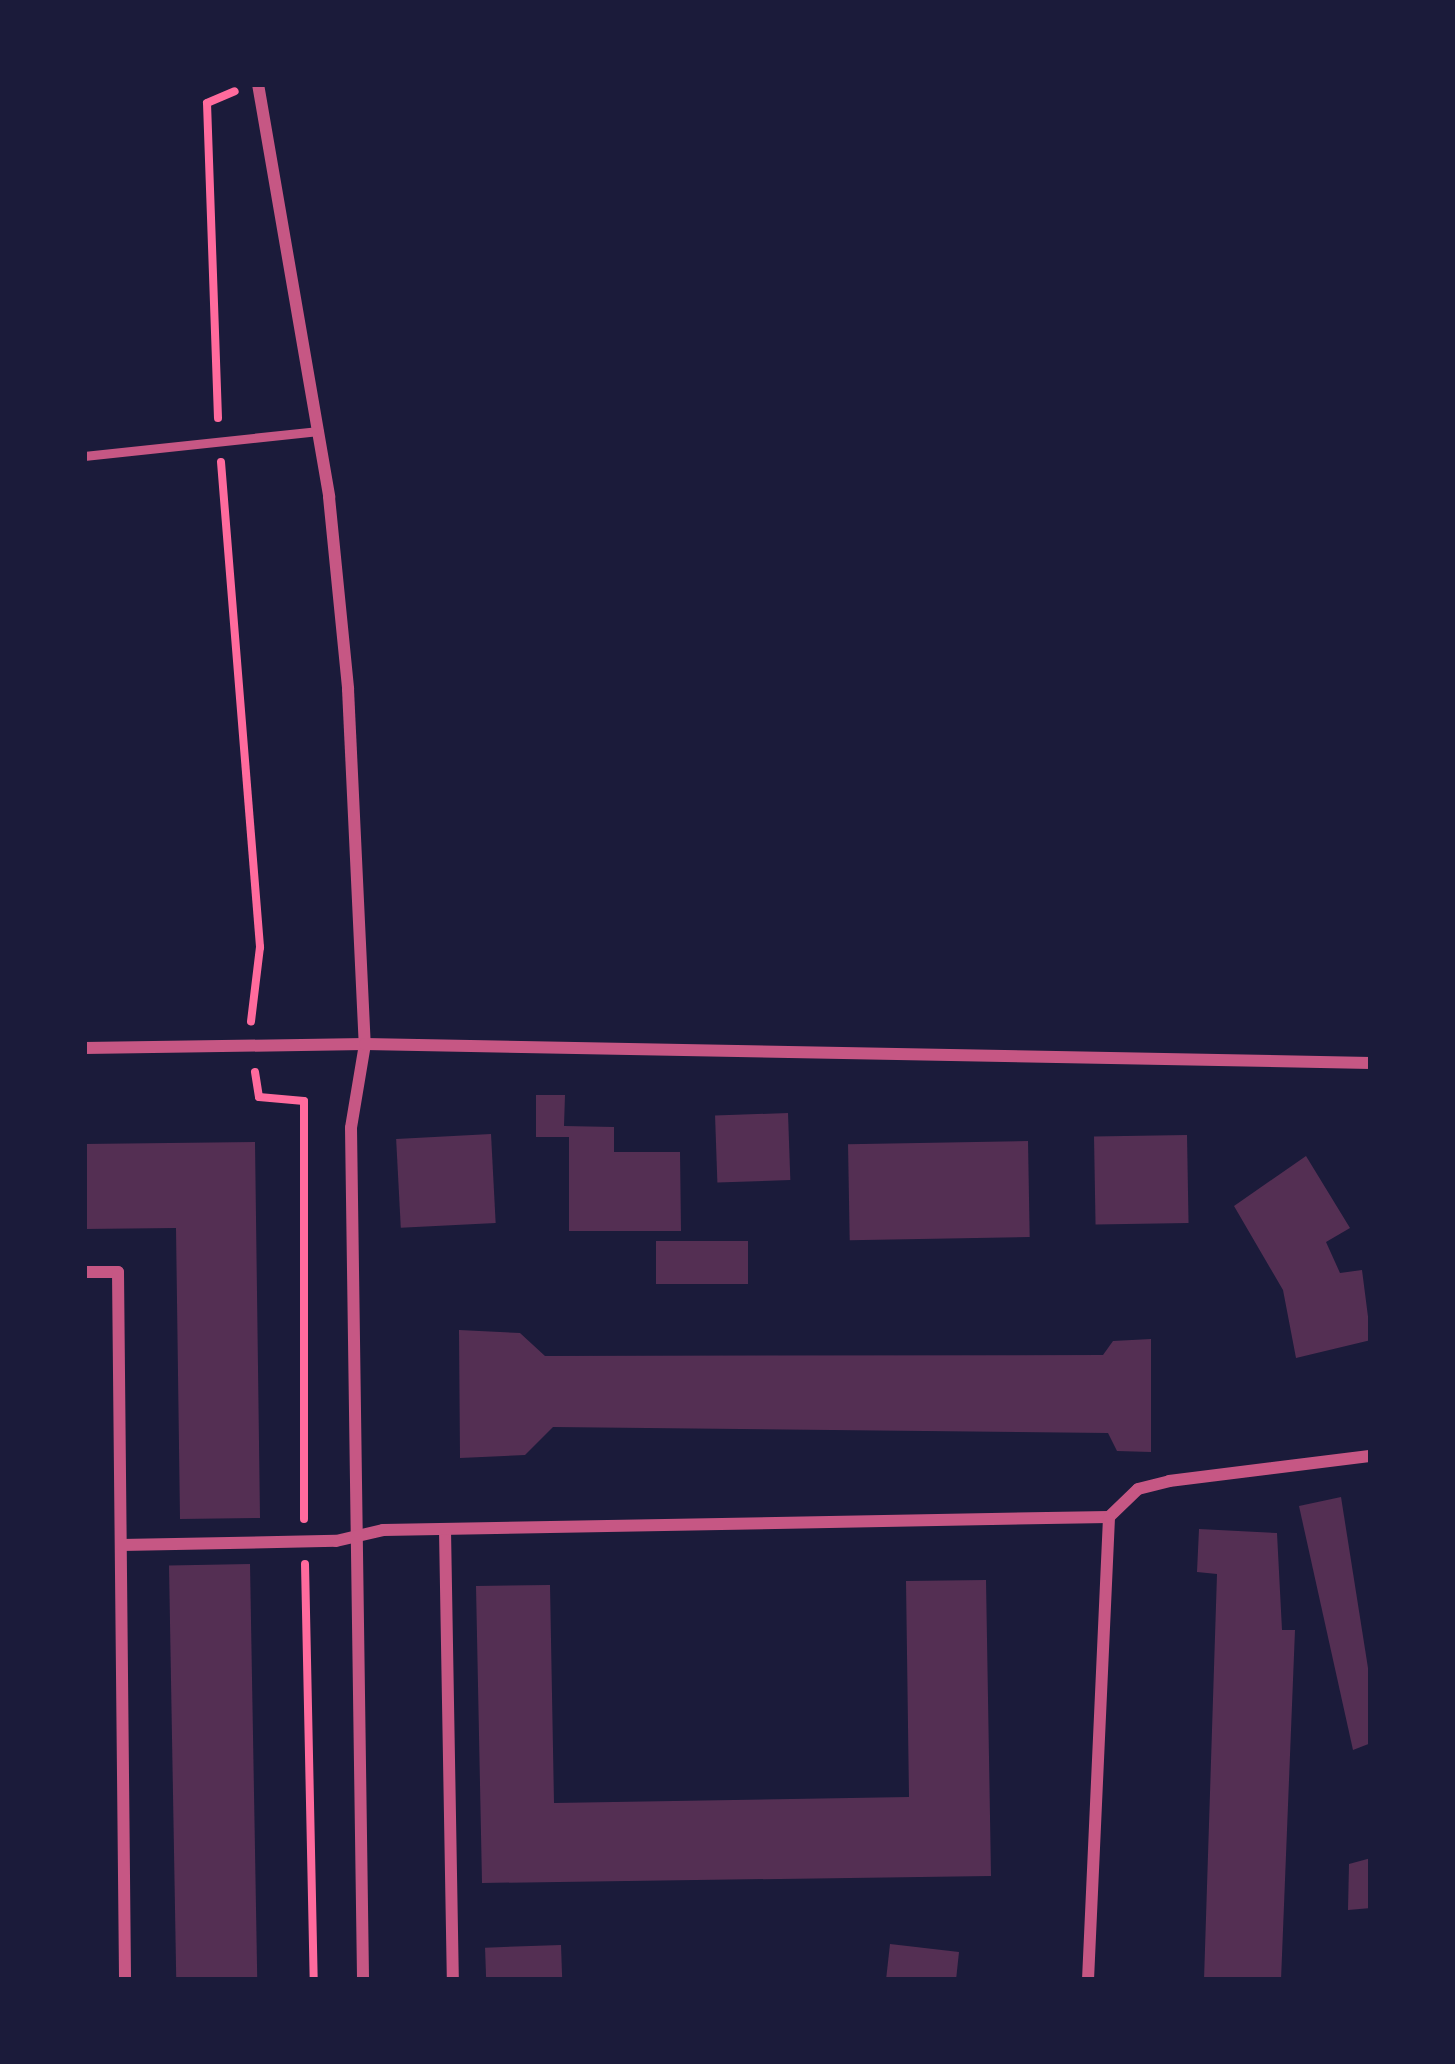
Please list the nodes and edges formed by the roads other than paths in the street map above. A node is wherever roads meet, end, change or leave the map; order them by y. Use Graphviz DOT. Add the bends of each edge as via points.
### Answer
graph roads {
  1 [pos="255,84"];
  2 [pos="319,430"];
  3 [pos="84,456"];
  4 [pos="364,1044"];
  5 [pos="84,1048"];
  6 [pos="1371,1063"];
  7 [pos="84,1272"];
  8 [pos="1371,1456"];
  9 [pos="1108,1517"];
  10 [pos="445,1530"];
  11 [pos="359,1535"];
  12 [pos="122,1545"];
  13 [pos="125,1980"];
  14 [pos="362,1980"];
  15 [pos="453,1980"];
  16 [pos="1088,1980"];
  1 -- 2 [label="street"];
  2 -- 3 [label="lane"];
  2 -- 4 [label="street" via="348,689"];
  4 -- 5 [label="street"];
  4 -- 6 [label="street"];
  4 -- 11 [label="street" via="351,1101"];
  7 -- 12 [label="street" via="118,1272"];
  8 -- 9 [label="street" via="1168,1481 1138,1489"];
  9 -- 10 [label="street"];
  9 -- 16 [label="street"];
  10 -- 11 [label="street"];
  10 -- 15 [label="street"];
  11 -- 12 [label="street"];
  11 -- 14 [label="street"];
  12 -- 13 [label="street"];
}
